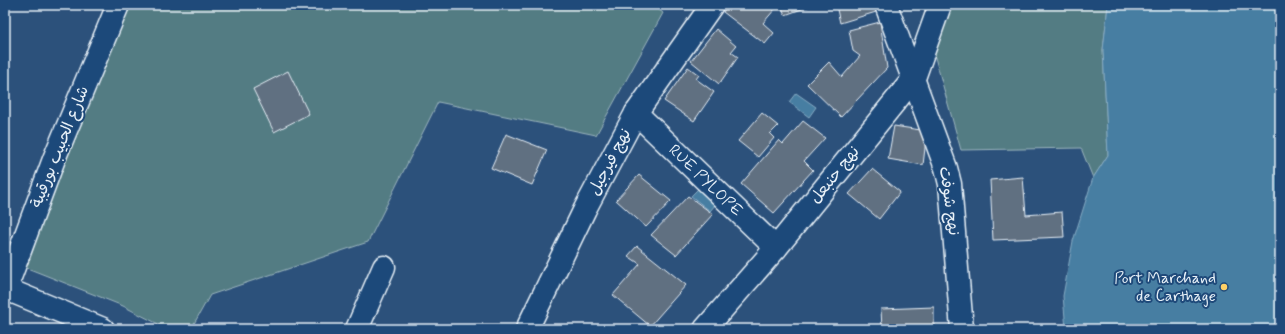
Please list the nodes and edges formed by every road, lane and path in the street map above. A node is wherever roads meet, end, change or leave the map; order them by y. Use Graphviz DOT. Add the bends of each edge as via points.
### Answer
graph roads {
  1 [pos="118,5"];
  2 [pos="712,5"];
  3 [pos="886,5"];
  4 [pos="940,5"];
  5 [pos="914,78"];
  6 [pos="636,113"];
  7 [pos="776,248"];
  8 [pos="13,249"];
  9 [pos="384,267"];
  10 [pos="5,290"];
  11 [pos="103,329"];
  12 [pos="357,329"];
  13 [pos="527,329"];
  14 [pos="706,329"];
  15 [pos="962,329"];
  1 -- 8 [label="street, شارع الحبيب بورقيبة"];
  2 -- 6 [label="street, نهج فيرجيل"];
  3 -- 5 [label="street, نهج شوفت"];
  4 -- 5 [label="street, نهج حنبعل"];
  5 -- 7 [label="street, نهج حنبعل"];
  5 -- 15 [label="street, نهج شوفت" via="950,184"];
  6 -- 7 [label="street, RUE PYLOPE"];
  6 -- 13 [label="street, نهج فيرجيل" via="585,209"];
  7 -- 14 [label="street, نهج حنبعل"];
  8 -- 10 [label="street, شارع الحبيب بورقيبة"];
  9 -- 12 [label="street"];
  10 -- 11 [label="street"];
}
